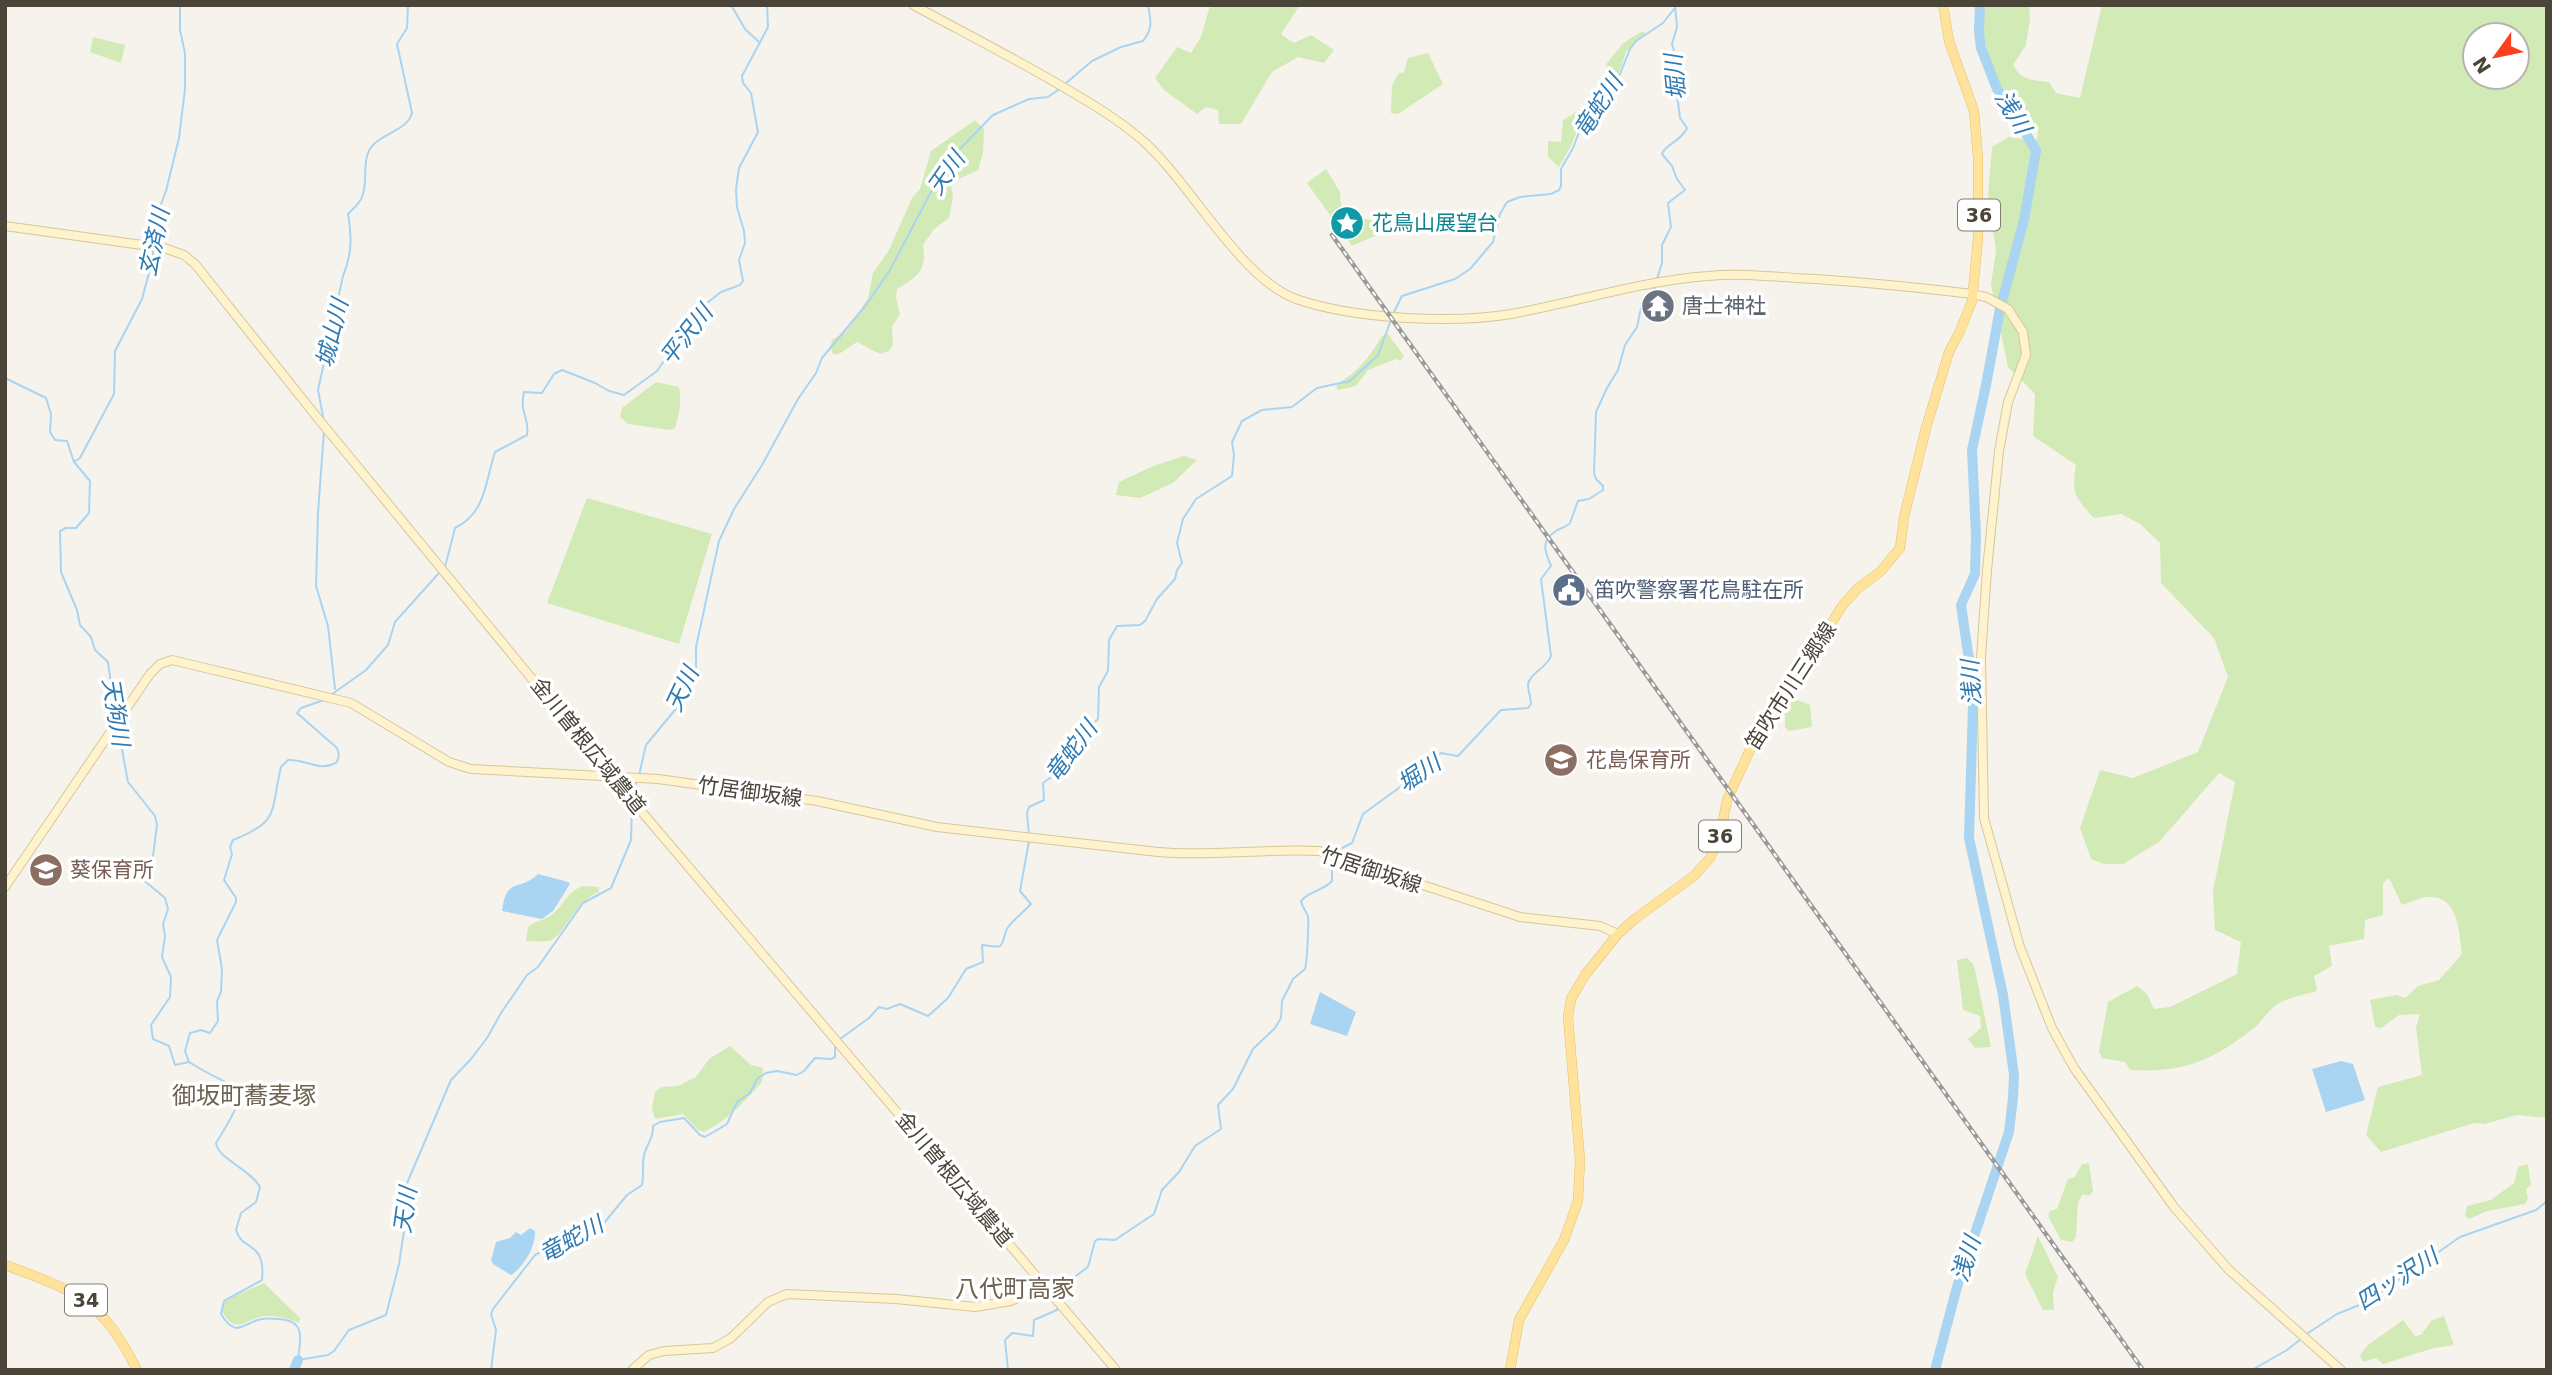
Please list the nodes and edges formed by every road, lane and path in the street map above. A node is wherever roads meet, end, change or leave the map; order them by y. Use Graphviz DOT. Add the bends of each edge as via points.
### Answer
graph roads {
  1 [pos="913,5"];
  2 [pos="1943,5"];
  3 [pos="5,226"];
  4 [pos="1972,294"];
  5 [pos="613,776"];
  6 [pos="5,887"];
  7 [pos="1618,934"];
  8 [pos="5,1265"];
  9 [pos="1044,1284"];
  10 [pos="137,1370"];
  11 [pos="632,1370"];
  12 [pos="1116,1370"];
  13 [pos="1510,1370"];
  14 [pos="2341,1370"];
  1 -- 4 [label="street" via="1114,117 1144,141 1272,287 1345,312 1479,318 1653,284 1734,274"];
  2 -- 4 [label="main road, 笛吹市川三郷線 / 36" via="1949,41 1974,111 1979,202"];
  3 -- 5 [label="street, 金川曽根広域農道" via="162,248 195,264"];
  4 -- 7 [label="main road, 笛吹市川三郷線 / 36" via="1926,428 1900,548 1842,606 1759,730 1727,800 1710,858 1694,876"];
  4 -- 14 [label="street" via="2007,309 2023,332 2026,355 1999,451 1981,671 1984,818 2020,947 2052,1028 2074,1069 2174,1207 2229,1270"];
  5 -- 6 [label="street, 竹居御坂線" via="461,766 351,703 172,660 156,667"];
  5 -- 7 [label="street, 竹居御坂線" via="817,801 937,827 1184,855 1319,851 1520,917 1600,926"];
  5 -- 9 [label="street, 金川曽根広域農道"];
  7 -- 13 [label="main road, 笛吹市川三郷線 / 36" via="1572,999 1568,1017 1580,1160 1578,1201 1564,1240 1519,1320"];
  8 -- 10 [label="main road, 34" via="87,1301 114,1329"];
  9 -- 11 [label="street" via="1012,1301 975,1307 787,1294 768,1301 731,1338 713,1348 649,1354"];
  9 -- 12 [label="street, 金川曽根広域農道"];
}
